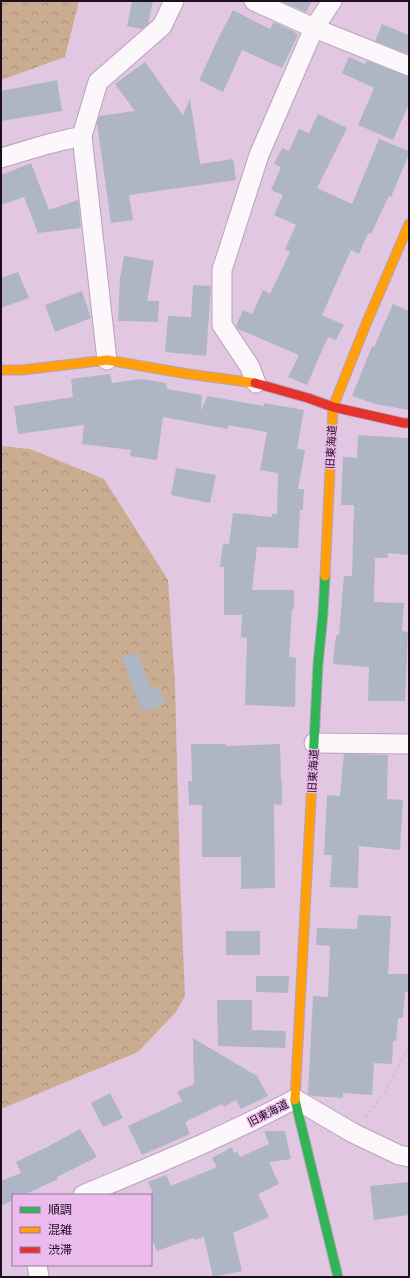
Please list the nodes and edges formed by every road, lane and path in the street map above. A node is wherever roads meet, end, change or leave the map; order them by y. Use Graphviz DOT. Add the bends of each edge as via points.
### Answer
graph roads {
  1 [pos="174,1"];
  2 [pos="254,1"];
  3 [pos="332,1"];
  4 [pos="314,28"];
  5 [pos="409,66"];
  6 [pos="82,136"];
  7 [pos="1,158"];
  8 [pos="409,224"];
  9 [pos="403,257"];
  10 [pos="107,360"];
  11 [pos="1,370"];
  12 [pos="256,382"];
  13 [pos="333,407"];
  14 [pos="409,423"];
  15 [pos="314,743"];
  16 [pos="409,744"];
  17 [pos="409,1047"];
  18 [pos="295,1099"];
  19 [pos="353,1133"];
  20 [pos="409,1157"];
  21 [pos="85,1194"];
  22 [pos="37,1266"];
  23 [pos="39,1277"];
  24 [pos="338,1277"];
  1 -- 6 [label="street" via="162,26 98,82"];
  2 -- 4 [label="street"];
  3 -- 4 [label="street"];
  4 -- 5 [label="street"];
  4 -- 12 [label="street" via="259,155 222,270 222,325 250,367"];
  6 -- 7 [label="street"];
  6 -- 10 [label="street"];
  8 -- 9 [label="street, 旧東海道"];
  9 -- 13 [label="street, 旧東海道" via="366,324"];
  10 -- 11 [label="street"];
  10 -- 12 [label="street" via="188,374"];
  12 -- 13 [label="street"];
  13 -- 14 [label="street"];
  13 -- 15 [label="street, 旧東海道"];
  15 -- 16 [label="street"];
  15 -- 18 [label="street, 旧東海道"];
  17 -- 19 [label="path" via="384,1093"];
  18 -- 19 [label="street"];
  18 -- 21 [label="street, 旧東海道" via="225,1134"];
  18 -- 24 [label="street"];
  19 -- 20 [label="street" via="399,1155"];
  22 -- 23 [label="street"];
}
